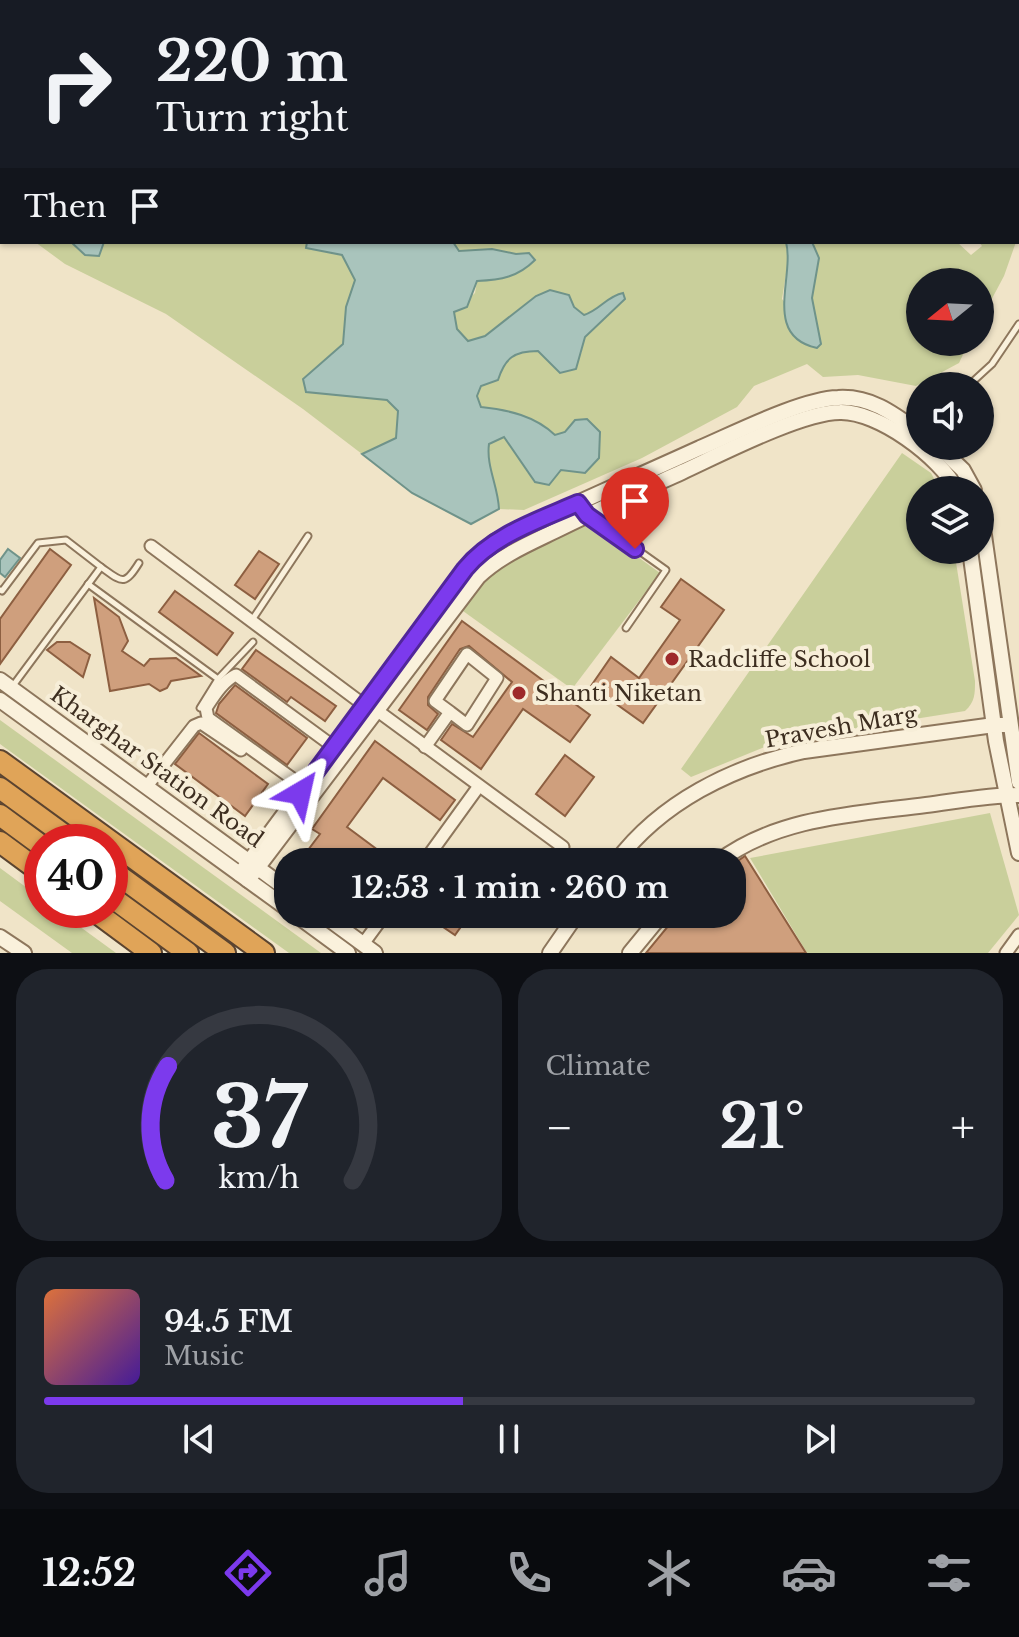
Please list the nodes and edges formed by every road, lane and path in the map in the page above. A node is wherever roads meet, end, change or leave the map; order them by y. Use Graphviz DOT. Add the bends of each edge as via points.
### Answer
graph roads {
  1 [pos="1019,324"];
  2 [pos="983,372"];
  3 [pos="906,425"];
  4 [pos="953,460"];
  5 [pos="966,476"];
  6 [pos="583,509"];
  7 [pos="308,536"];
  8 [pos="151,546"];
  9 [pos="139,563"];
  10 [pos="972,564"];
  11 [pos="988,564"];
  12 [pos="101,567"];
  13 [pos="88,584"];
  14 [pos="0,590"];
  15 [pos="251,621"];
  16 [pos="626,628"];
  17 [pos="253,642"];
  18 [pos="218,679"];
  19 [pos="6,684"];
  20 [pos="2,701"];
  21 [pos="370,707"];
  22 [pos="200,708"];
  23 [pos="450,712"];
  24 [pos="994,725"];
  25 [pos="1010,725"];
  26 [pos="334,747"];
  27 [pos="425,747"];
  28 [pos="0,761"];
  29 [pos="1019,782"];
  30 [pos="147,786"];
  31 [pos="479,786"];
  32 [pos="0,788"];
  33 [pos="302,790"];
  34 [pos="1012,795"];
  35 [pos="0,815"];
  36 [pos="49,824"];
  37 [pos="24,833"];
  38 [pos="0,842"];
  39 [pos="563,847"];
  40 [pos="434,848"];
  41 [pos="628,848"];
  42 [pos="741,848"];
  43 [pos="1019,853"];
  44 [pos="24,860"];
  45 [pos="249,871"];
  46 [pos="128,882"];
  47 [pos="274,883"];
  48 [pos="274,895"];
  49 [pos="128,909"];
  50 [pos="117,928"];
  51 [pos="314,928"];
  52 [pos="341,928"];
  53 [pos="379,928"];
  54 [pos="567,928"];
  55 [pos="651,928"];
  56 [pos="1019,935"];
  57 [pos="0,937"];
  58 [pos="369,949"];
  59 [pos="185,951"];
  60 [pos="19,952"];
  61 [pos="151,953"];
  62 [pos="225,953"];
  63 [pos="264,953"];
  64 [pos="348,953"];
  65 [pos="550,953"];
  66 [pos="630,953"];
  67 [pos="1006,953"];
  1 -- 2 [label="lane"];
  3 -- 6 [label="street" via="865,400 823,400 736,432"];
  4 -- 5 [label="street"];
  6 -- 16 [label="lane" via="666,570"];
  6 -- 21 [label="street" via="494,542 473,559"];
  7 -- 15 [label="lane"];
  8 -- 15 [label="street"];
  9 -- 12 [label="lane" via="125,581"];
  10 -- 24 [label="street"];
  11 -- 25 [label="street"];
  12 -- 13 [label="lane"];
  12 -- 14 [label="lane" via="66,540 38,543"];
  13 -- 18 [label="lane"];
  13 -- 19 [label="lane"];
  15 -- 21 [label="street"];
  17 -- 18 [label="lane"];
  18 -- 22 [label="lane"];
  19 -- 20 [label="street"];
  19 -- 30 [label="street, Kharghar Station Road"];
  20 -- 45 [label="street, Kharghar Station Road"];
  21 -- 26 [label="street"];
  21 -- 27 [label="street"];
  21 -- 45 [label="street"];
  23 -- 23 [label="street" via="467,725 497,678 467,654 435,701"];
  23 -- 27 [label="street"];
  24 -- 25 [label="street, Pravesh Marg"];
  24 -- 34 [label="street"];
  24 -- 41 [label="street, Pravesh Marg" via="775,758 718,779 667,811"];
  25 -- 29 [label="street"];
  26 -- 33 [label="street"];
  26 -- 33 [label="street" via="236,675 214,697 206,708 208,718"];
  27 -- 31 [label="street"];
  28 -- 63 [label="highway"];
  30 -- 33 [label="street" via="201,723"];
  30 -- 45 [label="street, Kharghar Station Road"];
  31 -- 39 [label="street"];
  31 -- 40 [label="street"];
  32 -- 36 [label="highway"];
  33 -- 45 [label="street"];
  34 -- 42 [label="street" via="846,815 793,826"];
  34 -- 43 [label="street"];
  35 -- 37 [label="highway"];
  38 -- 44 [label="highway"];
  45 -- 47 [label="street, Kharghar Station Road"];
  45 -- 48 [label="street, Kharghar Station Road"];
  46 -- 62 [label="highway"];
  49 -- 59 [label="highway"];
  50 -- 61 [label="highway"];
  51 -- 64 [label="street"];
  52 -- 58 [label="street"];
  53 -- 58 [label="street"];
  54 -- 65 [label="street"];
  55 -- 66 [label="street"];
  56 -- 67 [label="street"];
  57 -- 60 [label="street"];
}
